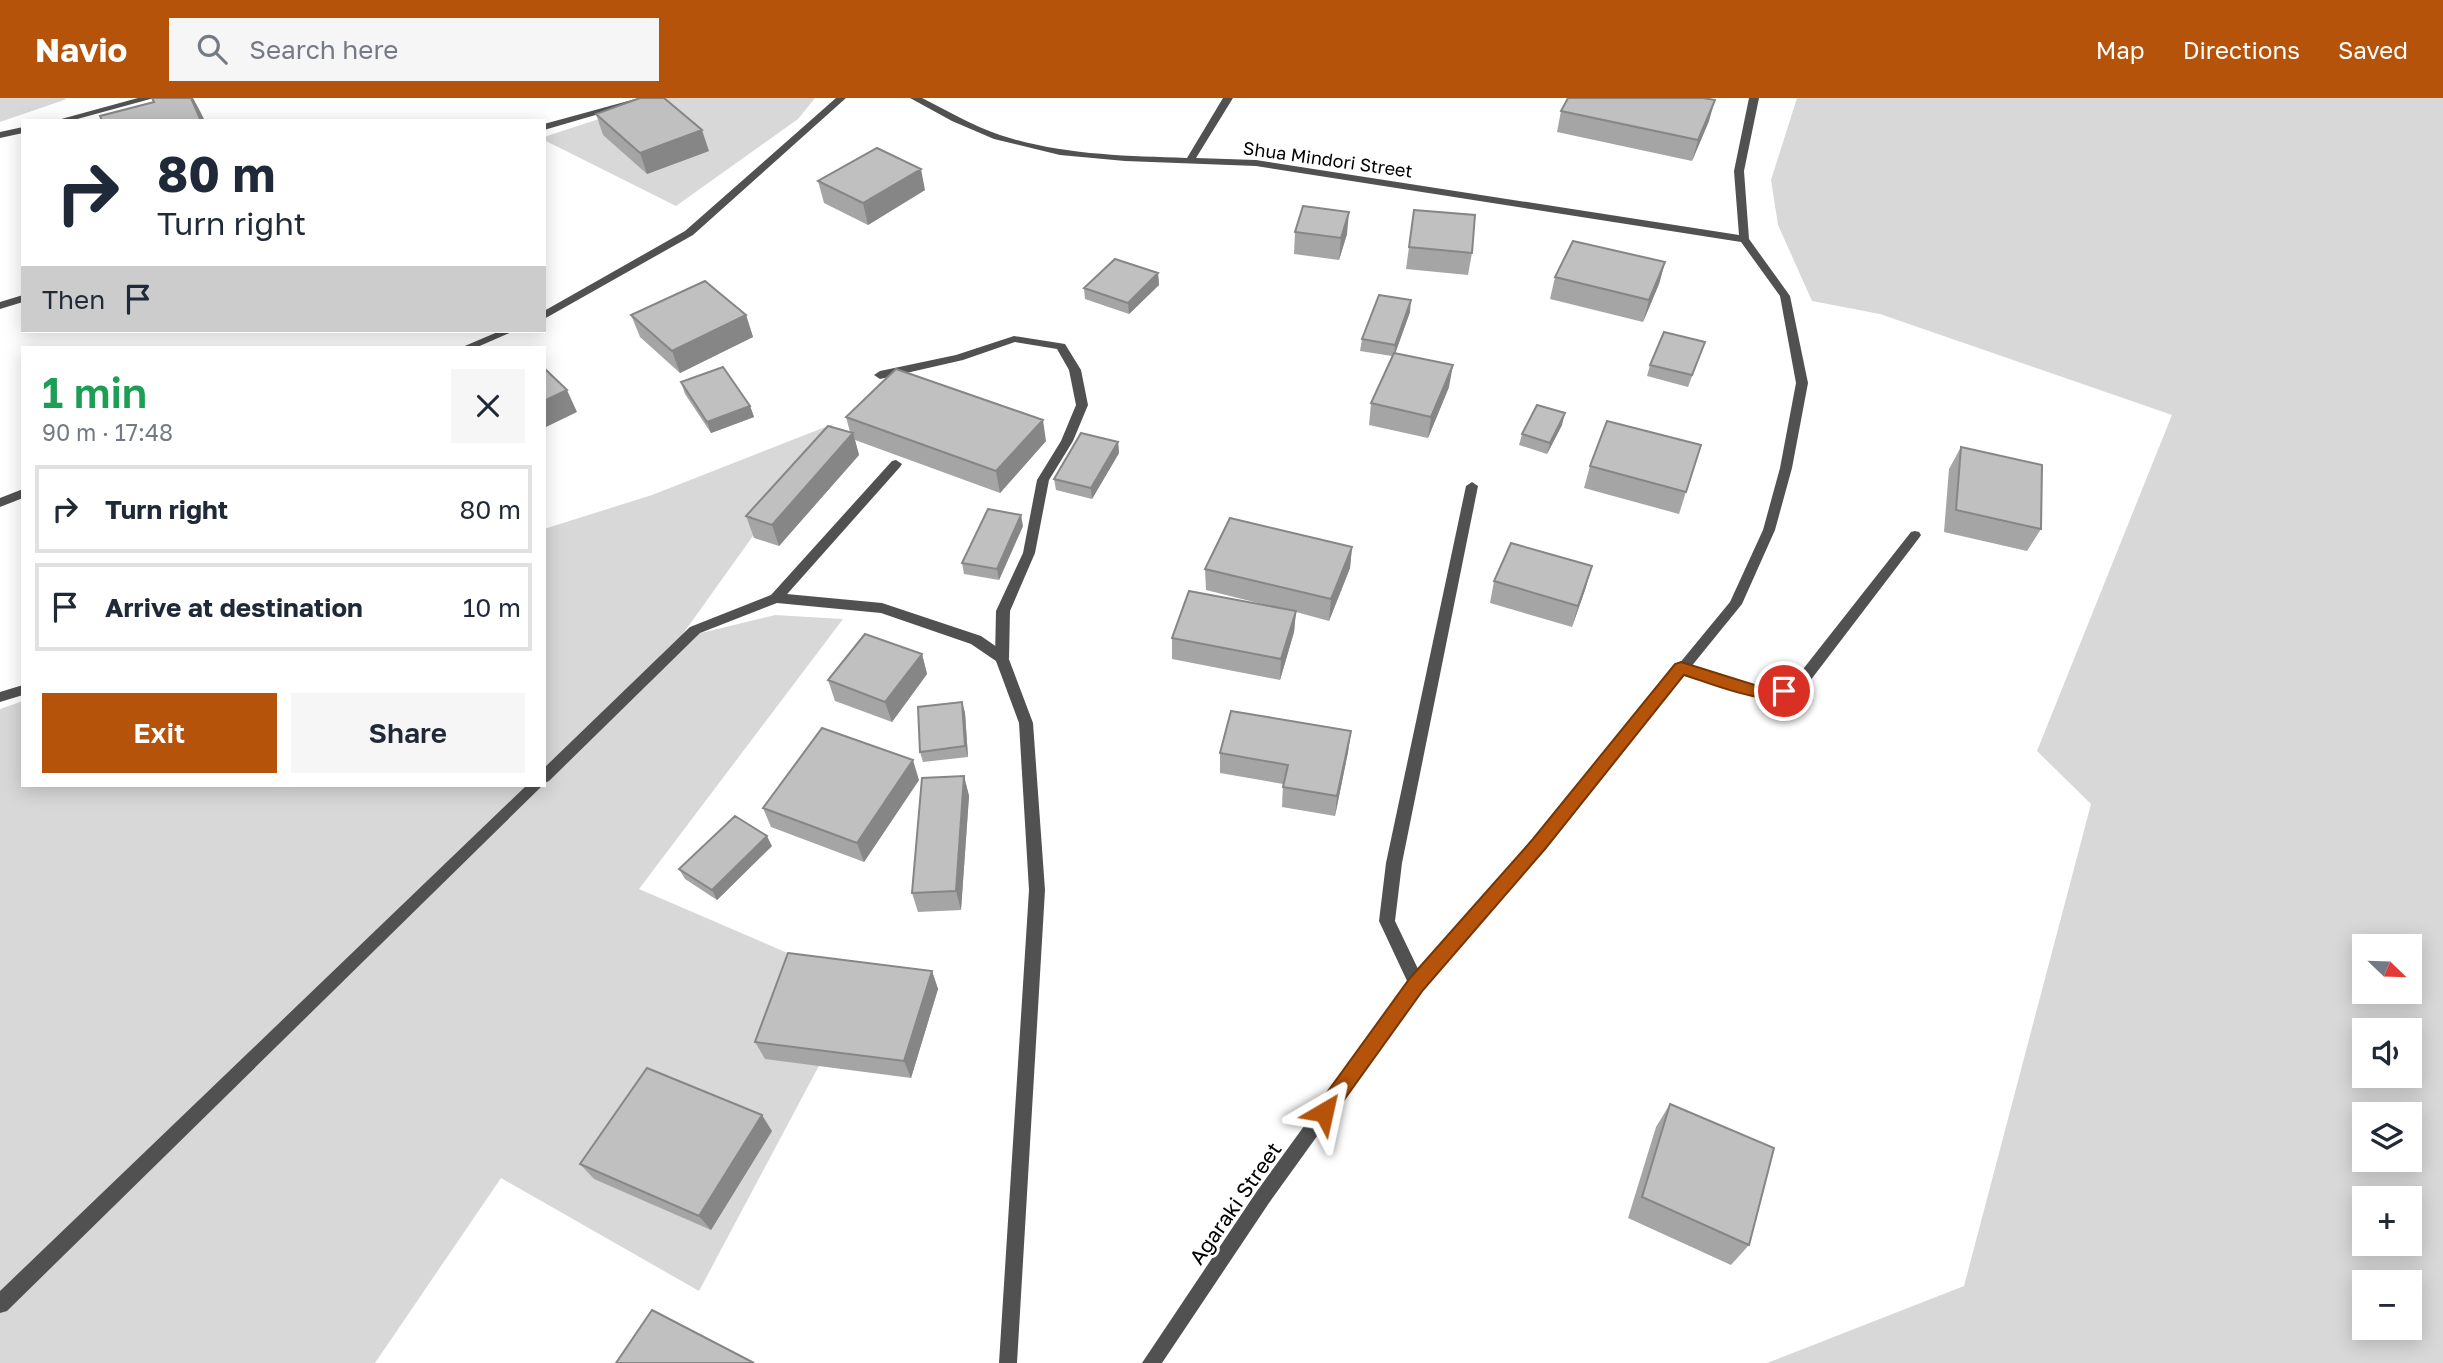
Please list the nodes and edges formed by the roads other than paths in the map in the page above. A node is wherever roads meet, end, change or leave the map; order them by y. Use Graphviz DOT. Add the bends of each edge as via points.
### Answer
graph roads {
  1 [pos="149,98"];
  2 [pos="649,98"];
  3 [pos="841,98"];
  4 [pos="915,98"];
  5 [pos="1228,98"];
  6 [pos="1754,98"];
  7 [pos="66,119"];
  8 [pos="546,126"];
  9 [pos="21,130"];
  10 [pos="0,135"];
  11 [pos="1191,158"];
  12 [pos="1744,239"];
  13 [pos="21,299"];
  14 [pos="0,306"];
  15 [pos="546,315"];
  16 [pos="504,333"];
  17 [pos="471,346"];
  18 [pos="880,375"];
  19 [pos="896,464"];
  20 [pos="1472,486"];
  21 [pos="21,494"];
  22 [pos="0,503"];
  23 [pos="1915,536"];
  24 [pos="776,598"];
  25 [pos="1002,658"];
  26 [pos="1681,668"];
  27 [pos="21,691"];
  28 [pos="0,697"];
  29 [pos="546,775"];
  30 [pos="534,787"];
  31 [pos="1417,984"];
  32 [pos="0,1304"];
  33 [pos="1008,1363"];
  34 [pos="1151,1363"];
  1 -- 7 [label="street"];
  2 -- 8 [label="street"];
  3 -- 15 [label="street" via="689,233"];
  4 -- 11 [label="street, Shua Mindori Street" via="995,136 1039,149 1097,158"];
  5 -- 11 [label="street"];
  6 -- 12 [label="street" via="1739,171"];
  9 -- 10 [label="street"];
  11 -- 12 [label="street, Shua Mindori Street" via="1256,163"];
  12 -- 26 [label="street, Agaraki Street" via="1785,296 1802,383 1769,530 1735,604"];
  13 -- 14 [label="street"];
  16 -- 17 [label="street"];
  18 -- 25 [label="street" via="959,358 1014,339 1061,346 1075,370 1082,405 1067,441 1042,480 1030,553 1003,611"];
  19 -- 24 [label="street"];
  20 -- 31 [label="street" via="1394,863 1387,920"];
  21 -- 22 [label="street"];
  23 -- 26 [label="street" via="1805,677 1784,691 1761,693"];
  24 -- 25 [label="street" via="882,608 976,640"];
  24 -- 29 [label="street" via="695,631"];
  25 -- 33 [label="street" via="1026,723 1037,890"];
  26 -- 31 [label="street, Agaraki Street" via="1539,844"];
  27 -- 28 [label="street"];
  30 -- 32 [label="street"];
  31 -- 34 [label="street, Agaraki Street" via="1263,1197"];
}
